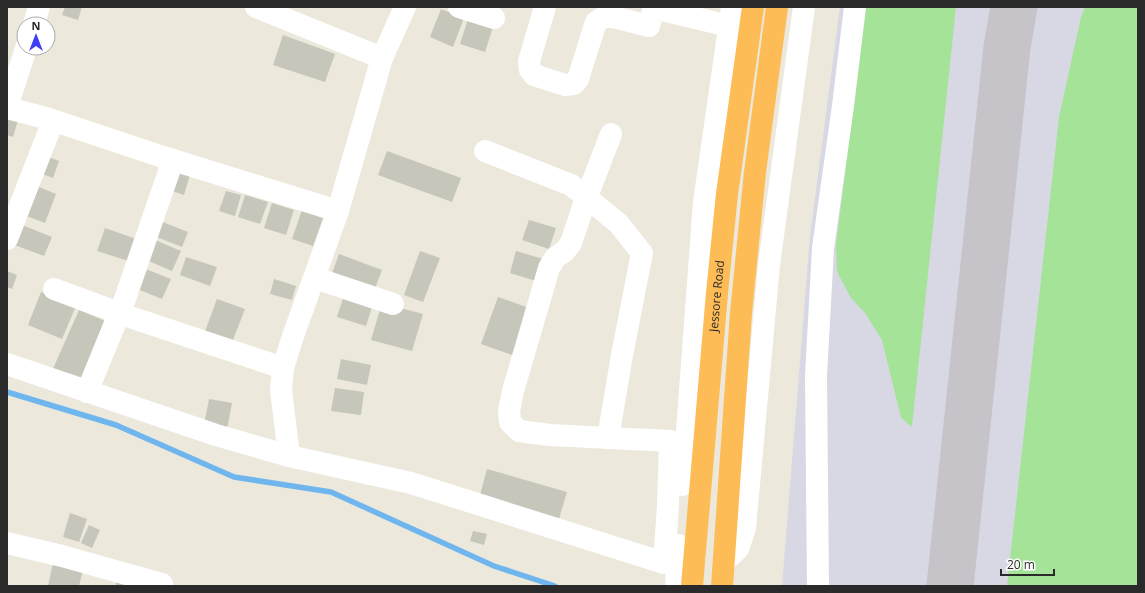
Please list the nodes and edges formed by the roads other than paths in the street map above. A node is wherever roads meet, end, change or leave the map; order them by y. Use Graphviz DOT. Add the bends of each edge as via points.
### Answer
graph roads {
  1 [pos="256,7"];
  2 [pos="405,7"];
  3 [pos="459,7"];
  4 [pos="545,7"];
  5 [pos="753,7"];
  6 [pos="777,7"];
  7 [pos="804,7"];
  8 [pos="855,7"];
  9 [pos="654,8"];
  10 [pos="730,16"];
  11 [pos="494,18"];
  12 [pos="23,56"];
  13 [pos="382,58"];
  14 [pos="7,108"];
  15 [pos="53,121"];
  16 [pos="610,134"];
  17 [pos="485,151"];
  18 [pos="174,160"];
  19 [pos="586,198"];
  20 [pos="338,211"];
  21 [pos="7,239"];
  22 [pos="315,278"];
  23 [pos="54,289"];
  24 [pos="393,304"];
  25 [pos="123,315"];
  26 [pos="7,364"];
  27 [pos="283,368"];
  28 [pos="88,392"];
  29 [pos="608,438"];
  30 [pos="289,456"];
  31 [pos="7,543"];
  32 [pos="678,559"];
  33 [pos="724,562"];
  34 [pos="162,584"];
  35 [pos="676,586"];
  36 [pos="692,586"];
  37 [pos="722,586"];
  38 [pos="818,586"];
  1 -- 13 [label="street"];
  2 -- 13 [label="street"];
  3 -- 11 [label="street"];
  4 -- 9 [label="street" via="529,61 530,70 534,75 564,85 574,84 578,79 596,22 604,17 613,16 649,26"];
  5 -- 32 [label="highway, Jessore Road"];
  6 -- 33 [label="highway" via="755,172 741,314"];
  7 -- 33 [label="street" via="769,265 745,528 738,549"];
  8 -- 38 [label="street" via="822,248 816,376"];
  9 -- 10 [label="street"];
  10 -- 32 [label="street" via="704,202"];
  12 -- 14 [label="street"];
  13 -- 20 [label="street"];
  14 -- 15 [label="street"];
  15 -- 18 [label="street"];
  15 -- 21 [label="street"];
  16 -- 19 [label="street"];
  17 -- 19 [label="street" via="571,185"];
  18 -- 20 [label="street"];
  18 -- 25 [label="street"];
  19 -- 29 [label="street" via="618,223 642,253"];
  19 -- 29 [label="street" via="571,243 554,258 549,268 513,391 509,411 510,422 519,431"];
  20 -- 22 [label="street"];
  22 -- 24 [label="street"];
  22 -- 27 [label="street"];
  23 -- 25 [label="street"];
  25 -- 27 [label="street"];
  25 -- 28 [label="street"];
  26 -- 28 [label="street"];
  27 -- 30 [label="street" via="281,390"];
  28 -- 30 [label="street" via="216,435"];
  29 -- 32 [label="street" via="670,441 668,505"];
  30 -- 32 [label="street" via="412,483"];
  31 -- 34 [label="street"];
  32 -- 35 [label="street"];
  32 -- 36 [label="highway, Jessore Road"];
  33 -- 37 [label="highway"];
}
